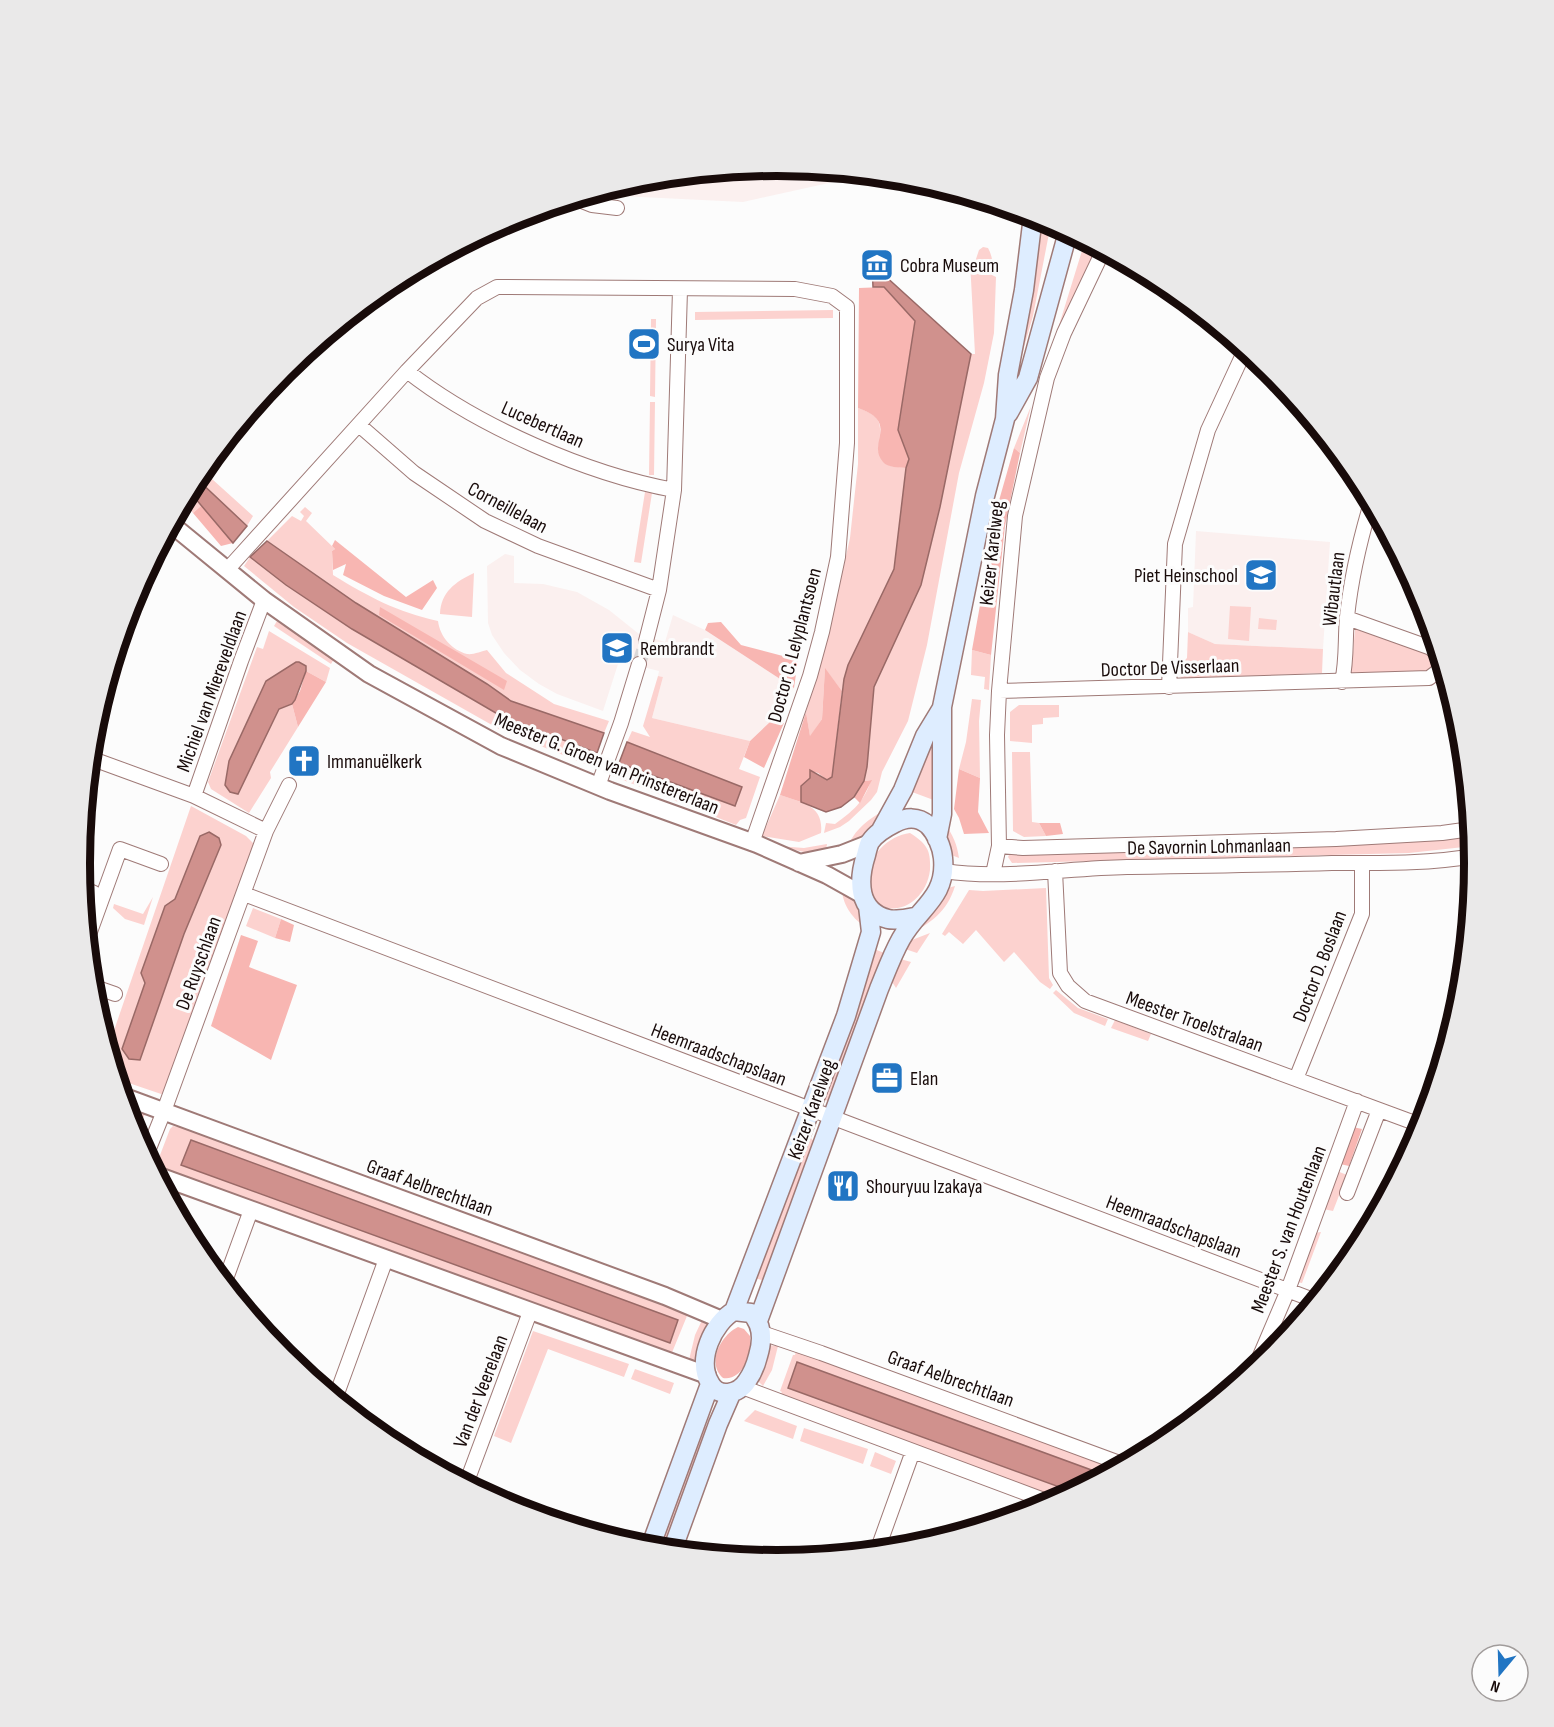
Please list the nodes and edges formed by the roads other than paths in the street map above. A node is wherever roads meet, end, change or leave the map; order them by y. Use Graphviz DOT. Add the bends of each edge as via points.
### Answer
graph roads {
  1 [pos="588,203"];
  2 [pos="617,208"];
  3 [pos="1033,226"];
  4 [pos="1066,240"];
  5 [pos="1100,258"];
  6 [pos="680,290"];
  7 [pos="1241,358"];
  8 [pos="407,371"];
  9 [pos="1005,419"];
  10 [pos="359,425"];
  11 [pos="674,490"];
  12 [pos="1368,513"];
  13 [pos="177,529"];
  14 [pos="227,570"];
  15 [pos="659,590"];
  16 [pos="264,600"];
  17 [pos="1347,618"];
  18 [pos="646,641"];
  19 [pos="1429,647"];
  20 [pos="639,664"];
  21 [pos="1437,672"];
  22 [pos="1342,682"];
  23 [pos="1169,687"];
  24 [pos="999,691"];
  25 [pos="942,707"];
  26 [pos="98,761"];
  27 [pos="289,784"];
  28 [pos="598,786"];
  29 [pos="194,796"];
  30 [pos="1463,830"];
  31 [pos="266,831"];
  32 [pos="875,836"];
  33 [pos="937,839"];
  34 [pos="1336,839"];
  35 [pos="752,843"];
  36 [pos="999,846"];
  37 [pos="1464,858"];
  38 [pos="798,863"];
  39 [pos="1336,863"];
  40 [pos="1362,863"];
  41 [pos="161,864"];
  42 [pos="944,871"];
  43 [pos="1055,871"];
  44 [pos="993,874"];
  45 [pos="91,892"];
  46 [pos="244,894"];
  47 [pos="102,899"];
  48 [pos="865,900"];
  49 [pos="915,917"];
  50 [pos="93,922"];
  51 [pos="102,989"];
  52 [pos="115,994"];
  53 [pos="1296,1079"];
  54 [pos="132,1100"];
  55 [pos="1357,1101"];
  56 [pos="811,1109"];
  57 [pos="1379,1110"];
  58 [pos="164,1111"];
  59 [pos="833,1117"];
  60 [pos="1413,1122"];
  61 [pos="151,1145"];
  62 [pos="167,1179"];
  63 [pos="1347,1193"];
  64 [pos="251,1210"];
  65 [pos="386,1259"];
  66 [pos="227,1275"];
  67 [pos="1288,1290"];
  68 [pos="1309,1298"];
  69 [pos="530,1312"];
  70 [pos="728,1316"];
  71 [pos="760,1327"];
  72 [pos="1263,1349"];
  73 [pos="708,1379"];
  74 [pos="737,1390"];
  75 [pos="338,1391"];
  76 [pos="913,1451"];
  77 [pos="1114,1461"];
  78 [pos="468,1477"];
  79 [pos="1038,1499"];
  80 [pos="653,1539"];
  81 [pos="675,1543"];
  82 [pos="880,1543"];
  1 -- 2 [label="street"];
  3 -- 9 [label="main road, Keizer Karelweg" via="1008,375"];
  4 -- 9 [label="main road, Keizer Karelweg" via="1028,378"];
  5 -- 24 [label="street, Keizer Karelweg" via="1047,378 1031,444 1015,516"];
  6 -- 8 [label="street" via="497,287 477,298"];
  6 -- 11 [label="street"];
  6 -- 35 [label="street, Doctor C. Lelyplantsoen" via="795,289 832,296 847,307 847,443 837,557 810,676"];
  7 -- 23 [label="street" via="1208,430 1175,544"];
  8 -- 10 [label="street"];
  8 -- 11 [label="street, Lucebertlaan" via="432,390 523,440 615,476"];
  9 -- 25 [label="main road, Keizer Karelweg" via="985,496"];
  10 -- 14 [label="street"];
  10 -- 15 [label="street, Corneillelaan" via="414,473 485,521 538,546"];
  11 -- 15 [label="street"];
  12 -- 17 [label="street, Wibautlaan"];
  13 -- 14 [label="street, Meester G. Groen van Prinstererlaan"];
  14 -- 16 [label="street, Meester G. Groen van Prinstererlaan"];
  15 -- 18 [label="street"];
  16 -- 28 [label="street, Meester G. Groen van Prinstererlaan" via="378,679 501,746"];
  16 -- 29 [label="street, Michiel van Miereveldlaan"];
  17 -- 19 [label="street"];
  17 -- 22 [label="street, Wibautlaan" via="1347,663"];
  20 -- 28 [label="street"];
  21 -- 22 [label="street, Doctor De Visserlaan" via="1429,678"];
  22 -- 23 [label="street, Doctor De Visserlaan"];
  23 -- 24 [label="street, Doctor De Visserlaan"];
  24 -- 36 [label="street, Keizer Karelweg"];
  25 -- 32 [label="main road, Keizer Karelweg" via="903,790"];
  25 -- 33 [label="main road, Keizer Karelweg" via="942,814"];
  26 -- 29 [label="street"];
  27 -- 31 [label="street, De Ruyschlaan"];
  28 -- 35 [label="street, Meester G. Groen van Prinstererlaan"];
  29 -- 31 [label="street"];
  30 -- 34 [label="street, De Savornin Lohmanlaan"];
  31 -- 46 [label="street, De Ruyschlaan"];
  32 -- 33 [label="main road" via="904,818 916,818 928,825"];
  32 -- 38 [label="street" via="842,854"];
  32 -- 48 [label="main road" via="860,876"];
  33 -- 42 [label="main road"];
  34 -- 36 [label="street, De Savornin Lohmanlaan"];
  34 -- 39 [label="street"];
  35 -- 38 [label="street, Meester G. Groen van Prinstererlaan"];
  36 -- 44 [label="street, Keizer Karelweg"];
  37 -- 40 [label="street, De Savornin Lohmanlaan"];
  38 -- 48 [label="street, Meester G. Groen van Prinstererlaan" via="827,874"];
  39 -- 40 [label="street, De Savornin Lohmanlaan"];
  39 -- 43 [label="street, De Savornin Lohmanlaan"];
  40 -- 53 [label="street, Doctor D. Boslaan" via="1362,914"];
  41 -- 47 [label="street" via="120,849"];
  42 -- 44 [label="street, De Savornin Lohmanlaan"];
  42 -- 49 [label="main road" via="932,902"];
  43 -- 44 [label="street, De Savornin Lohmanlaan"];
  43 -- 53 [label="street, Meester Troelstralaan" via="1059,973 1085,1001"];
  45 -- 47 [label="street"];
  46 -- 56 [label="street, Heemraadschapslaan"];
  46 -- 58 [label="street, De Ruyschlaan"];
  47 -- 50 [label="street"];
  48 -- 49 [label="main road" via="877,915 890,920"];
  48 -- 56 [label="main road, Keizer Karelweg" via="869,941"];
  49 -- 59 [label="main road, Keizer Karelweg" via="879,989"];
  51 -- 52 [label="street"];
  53 -- 55 [label="street, Meester Troelstralaan"];
  54 -- 58 [label="street, Graaf Aelbrechtlaan"];
  55 -- 57 [label="street, Meester Troelstralaan"];
  55 -- 67 [label="street, Meester S. van Houtenlaan"];
  56 -- 59 [label="street, Heemraadschapslaan"];
  56 -- 70 [label="main road, Keizer Karelweg"];
  57 -- 60 [label="street, Meester Troelstralaan"];
  57 -- 63 [label="street"];
  58 -- 61 [label="street, De Ruyschlaan"];
  58 -- 70 [label="street, Graaf Aelbrechtlaan"];
  59 -- 67 [label="street, Heemraadschapslaan"];
  59 -- 71 [label="main road, Keizer Karelweg"];
  62 -- 64 [label="street"];
  64 -- 65 [label="street"];
  64 -- 66 [label="street"];
  65 -- 69 [label="street"];
  65 -- 75 [label="street"];
  67 -- 68 [label="street, Heemraadschapslaan"];
  67 -- 72 [label="street, Meester S. van Houtenlaan"];
  69 -- 73 [label="street"];
  69 -- 78 [label="street, Van der Veerelaan"];
  70 -- 71 [label="main road" via="751,1313"];
  70 -- 73 [label="main road" via="713,1335 706,1354"];
  71 -- 74 [label="main road" via="759,1355 747,1382"];
  71 -- 77 [label="street, Graaf Aelbrechtlaan"];
  73 -- 74 [label="main road" via="721,1393"];
  73 -- 80 [label="main road"];
  74 -- 76 [label="street"];
  74 -- 81 [label="main road" via="718,1424"];
  76 -- 79 [label="street"];
  76 -- 82 [label="street"];
}
